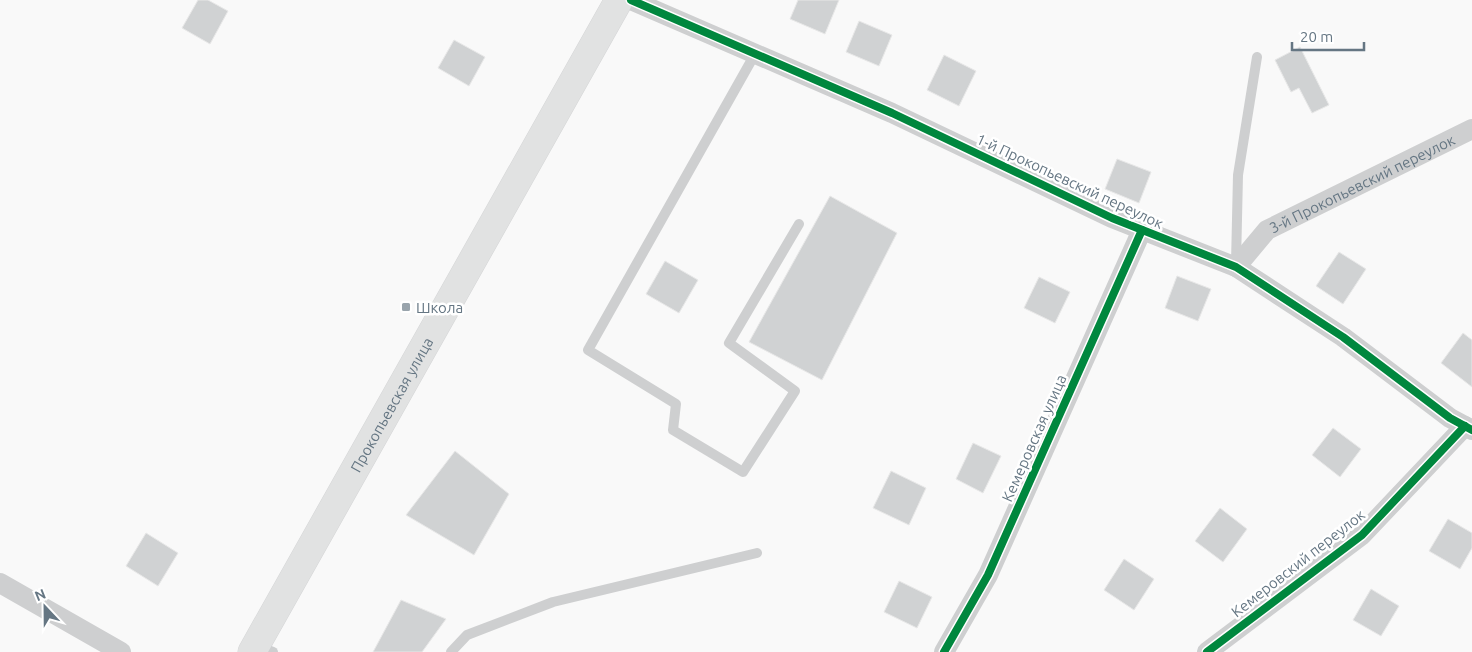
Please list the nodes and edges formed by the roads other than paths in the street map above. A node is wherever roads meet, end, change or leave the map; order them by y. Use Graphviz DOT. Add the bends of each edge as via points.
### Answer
graph roads {
  1 [pos="619,0"];
  2 [pos="631,0"];
  3 [pos="755,54"];
  4 [pos="1257,57"];
  5 [pos="1472,129"];
  6 [pos="799,224"];
  7 [pos="1142,230"];
  8 [pos="1236,267"];
  9 [pos="1468,428"];
  10 [pos="757,553"];
  11 [pos="0,583"];
  12 [pos="260,650"];
  13 [pos="121,652"];
  14 [pos="451,652"];
  15 [pos="944,652"];
  16 [pos="1207,652"];
  1 -- 12 [label="main road, Прокопьевская улица"];
  2 -- 3 [label="street, 1-й Прокопьевский переулок"];
  3 -- 6 [label="lane" via="588,350 676,404 673,430 743,472 795,392 729,343"];
  3 -- 7 [label="street, 1-й Прокопьевский переулок" via="892,113"];
  4 -- 8 [label="lane" via="1238,175"];
  5 -- 8 [label="street, 3-й Прокопьевский переулок" via="1267,230"];
  7 -- 8 [label="street, 1-й Прокопьевский переулок"];
  7 -- 15 [label="street, Кемеровская улица" via="988,575"];
  8 -- 9 [label="street, 1-й Прокопьевский переулок" via="1343,337 1450,418"];
  9 -- 16 [label="street, Кемеровский переулок" via="1362,535"];
  10 -- 14 [label="lane" via="553,602 467,635"];
  11 -- 13 [label="street"];
}
